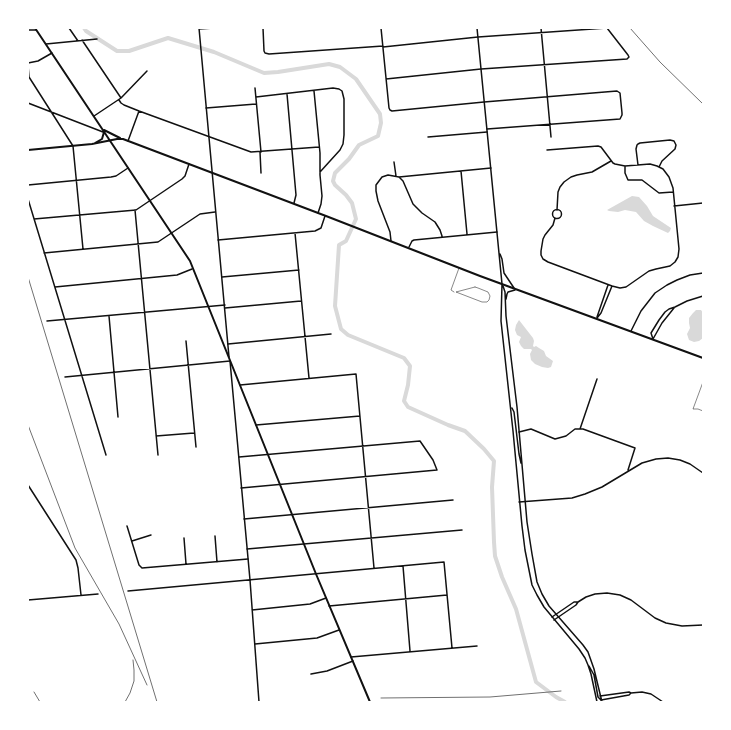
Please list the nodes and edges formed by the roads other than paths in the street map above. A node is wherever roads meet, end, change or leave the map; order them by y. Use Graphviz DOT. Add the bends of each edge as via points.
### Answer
graph roads {
  1 [pos="69,28"];
  2 [pos="214,28"];
  3 [pos="263,28"];
  4 [pos="382,28"];
  5 [pos="477,28"];
  6 [pos="540,28"];
  7 [pos="607,28"];
  8 [pos="36,29"];
  9 [pos="199,29"];
  10 [pos="28,30"];
  11 [pos="541,33"];
  12 [pos="478,37"];
  13 [pos="97,39"];
  14 [pos="82,40"];
  15 [pos="78,41"];
  16 [pos="46,44"];
  17 [pos="383,46"];
  18 [pos="52,53"];
  19 [pos="28,63"];
  20 [pos="544,65"];
  21 [pos="28,66"];
  22 [pos="481,69"];
  23 [pos="147,71"];
  24 [pos="386,79"];
  25 [pos="255,88"];
  26 [pos="314,91"];
  27 [pos="287,94"];
  28 [pos="256,97"];
  29 [pos="547,97"];
  30 [pos="120,99"];
  31 [pos="484,102"];
  32 [pos="28,103"];
  33 [pos="256,104"];
  34 [pos="206,108"];
  35 [pos="140,111"];
  36 [pos="52,113"];
  37 [pos="94,116"];
  38 [pos="550,124"];
  39 [pos="487,130"];
  40 [pos="103,131"];
  41 [pos="209,137"];
  42 [pos="428,137"];
  43 [pos="551,137"];
  44 [pos="123,139"];
  45 [pos="110,141"];
  46 [pos="128,141"];
  47 [pos="92,144"];
  48 [pos="73,146"];
  49 [pos="319,146"];
  50 [pos="292,149"];
  51 [pos="28,150"];
  52 [pos="547,150"];
  53 [pos="260,152"];
  54 [pos="611,161"];
  55 [pos="394,162"];
  56 [pos="190,164"];
  57 [pos="638,164"];
  58 [pos="625,166"];
  59 [pos="659,167"];
  60 [pos="128,168"];
  61 [pos="491,168"];
  62 [pos="460,171"];
  63 [pos="320,172"];
  64 [pos="212,173"];
  65 [pos="261,173"];
  66 [pos="396,176"];
  67 [pos="399,177"];
  68 [pos="77,181"];
  69 [pos="28,185"];
  70 [pos="673,192"];
  71 [pos="28,199"];
  72 [pos="150,201"];
  73 [pos="294,204"];
  74 [pos="703,204"];
  75 [pos="674,206"];
  76 [pos="135,210"];
  77 [pos="556,210"];
  78 [pos="216,212"];
  79 [pos="318,213"];
  80 [pos="80,215"];
  81 [pos="326,216"];
  82 [pos="555,218"];
  83 [pos="34,219"];
  84 [pos="497,232"];
  85 [pos="171,233"];
  86 [pos="295,233"];
  87 [pos="467,235"];
  88 [pos="442,237"];
  89 [pos="218,240"];
  90 [pos="391,241"];
  91 [pos="138,244"];
  92 [pos="409,248"];
  93 [pos="83,249"];
  94 [pos="499,252"];
  95 [pos="44,253"];
  96 [pos="460,267"];
  97 [pos="192,269"];
  98 [pos="299,270"];
  99 [pos="703,273"];
  100 [pos="222,277"];
  101 [pos="142,278"];
  102 [pos="502,284"];
  103 [pos="608,285"];
  104 [pos="612,286"];
  105 [pos="55,287"];
  106 [pos="516,289"];
  107 [pos="456,292"];
  108 [pos="703,296"];
  109 [pos="302,301"];
  110 [pos="505,301"];
  111 [pos="208,307"];
  112 [pos="225,307"];
  113 [pos="675,307"];
  114 [pos="145,312"];
  115 [pos="109,316"];
  116 [pos="597,318"];
  117 [pos="65,320"];
  118 [pos="47,322"];
  119 [pos="631,331"];
  120 [pos="331,334"];
  121 [pos="305,337"];
  122 [pos="653,339"];
  123 [pos="186,341"];
  124 [pos="228,344"];
  125 [pos="703,358"];
  126 [pos="230,361"];
  127 [pos="188,365"];
  128 [pos="150,369"];
  129 [pos="114,372"];
  130 [pos="82,375"];
  131 [pos="65,377"];
  132 [pos="309,378"];
  133 [pos="598,379"];
  134 [pos="703,382"];
  135 [pos="240,385"];
  136 [pos="511,408"];
  137 [pos="703,411"];
  138 [pos="360,416"];
  139 [pos="118,417"];
  140 [pos="256,426"];
  141 [pos="580,429"];
  142 [pos="194,432"];
  143 [pos="519,432"];
  144 [pos="156,436"];
  145 [pos="363,446"];
  146 [pos="196,447"];
  147 [pos="268,454"];
  148 [pos="106,455"];
  149 [pos="158,455"];
  150 [pos="238,457"];
  151 [pos="522,471"];
  152 [pos="628,471"];
  153 [pos="703,472"];
  154 [pos="366,477"];
  155 [pos="280,484"];
  156 [pos="28,485"];
  157 [pos="241,488"];
  158 [pos="453,500"];
  159 [pos="519,502"];
  160 [pos="525,502"];
  161 [pos="369,507"];
  162 [pos="292,514"];
  163 [pos="244,519"];
  164 [pos="127,526"];
  165 [pos="462,530"];
  166 [pos="151,535"];
  167 [pos="215,536"];
  168 [pos="184,538"];
  169 [pos="371,538"];
  170 [pos="132,541"];
  171 [pos="304,544"];
  172 [pos="247,549"];
  173 [pos="248,559"];
  174 [pos="217,562"];
  175 [pos="186,565"];
  176 [pos="403,566"];
  177 [pos="374,568"];
  178 [pos="316,574"];
  179 [pos="250,580"];
  180 [pos="128,591"];
  181 [pos="98,594"];
  182 [pos="447,595"];
  183 [pos="81,596"];
  184 [pos="326,598"];
  185 [pos="406,598"];
  186 [pos="28,600"];
  187 [pos="578,602"];
  188 [pos="329,606"];
  189 [pos="252,610"];
  190 [pos="556,614"];
  191 [pos="558,617"];
  192 [pos="552,618"];
  193 [pos="554,620"];
  194 [pos="703,625"];
  195 [pos="340,630"];
  196 [pos="255,644"];
  197 [pos="478,646"];
  198 [pos="452,648"];
  199 [pos="410,652"];
  200 [pos="351,657"];
  201 [pos="353,660"];
  202 [pos="588,665"];
  203 [pos="311,674"];
  204 [pos="631,693"];
  205 [pos="600,696"];
  206 [pos="602,701"];
  207 [pos="259,702"];
  208 [pos="370,702"];
  209 [pos="597,702"];
  210 [pos="664,702"];
  211 [pos="688,702"];
  212 [pos="696,702"];
  1 -- 15 [label="street"];
  2 -- 9 [label="street"];
  3 -- 17 [label="street" via="265,53 269,54"];
  4 -- 17 [label="street"];
  5 -- 12 [label="street"];
  6 -- 11 [label="street"];
  7 -- 11 [label="street"];
  7 -- 20 [label="street" via="628,55 627,59"];
  8 -- 10 [label="street"];
  8 -- 16 [label="main road"];
  9 -- 34 [label="street"];
  11 -- 12 [label="street"];
  11 -- 20 [label="street"];
  12 -- 17 [label="street"];
  12 -- 22 [label="street"];
  13 -- 14 [label="street"];
  14 -- 15 [label="street"];
  14 -- 30 [label="street"];
  15 -- 16 [label="street"];
  16 -- 18 [label="main road"];
  17 -- 24 [label="street"];
  18 -- 19 [label="street"];
  18 -- 37 [label="main road"];
  20 -- 22 [label="street"];
  20 -- 29 [label="street"];
  21 -- 36 [label="street" via="29,77"];
  22 -- 24 [label="street"];
  22 -- 31 [label="street"];
  23 -- 30 [label="street"];
  24 -- 31 [label="street" via="392,111"];
  25 -- 28 [label="street"];
  26 -- 27 [label="street"];
  26 -- 49 [label="street"];
  26 -- 63 [label="street" via="339,89 344,99 343,144"];
  27 -- 28 [label="street"];
  27 -- 50 [label="street"];
  28 -- 33 [label="street"];
  29 -- 31 [label="street"];
  29 -- 38 [label="street"];
  29 -- 38 [label="street" via="617,91 620,95 620,118"];
  30 -- 35 [label="street" via="124,105"];
  30 -- 37 [label="street"];
  31 -- 39 [label="street"];
  32 -- 36 [label="street"];
  33 -- 34 [label="street"];
  33 -- 53 [label="street"];
  34 -- 41 [label="street"];
  35 -- 41 [label="street"];
  35 -- 46 [label="street"];
  36 -- 40 [label="street"];
  36 -- 48 [label="street"];
  37 -- 40 [label="main road"];
  38 -- 39 [label="street"];
  38 -- 43 [label="street"];
  39 -- 42 [label="street"];
  39 -- 61 [label="street"];
  40 -- 44 [label="main road"];
  40 -- 45 [label="main road"];
  40 -- 47 [label="main road" via="102,139"];
  41 -- 53 [label="street" via="245,151"];
  41 -- 64 [label="street"];
  44 -- 45 [label="main road"];
  44 -- 46 [label="main road"];
  45 -- 47 [label="main road"];
  45 -- 60 [label="main road"];
  46 -- 56 [label="main road"];
  47 -- 48 [label="main road"];
  48 -- 51 [label="main road"];
  48 -- 68 [label="street"];
  49 -- 50 [label="street"];
  49 -- 63 [label="street"];
  50 -- 53 [label="street"];
  50 -- 73 [label="street" via="296,195"];
  52 -- 54 [label="street" via="598,146"];
  53 -- 65 [label="street"];
  54 -- 58 [label="street"];
  54 -- 77 [label="street" via="592,172 576,175 564,182 558,192"];
  55 -- 66 [label="street"];
  56 -- 64 [label="main road"];
  56 -- 72 [label="street" via="183,178"];
  57 -- 58 [label="street"];
  57 -- 59 [label="street"];
  57 -- 59 [label="street" via="638,144 674,141 675,149"];
  58 -- 70 [label="street" via="628,180 642,180 659,193"];
  59 -- 70 [label="street" via="669,177"];
  60 -- 68 [label="street" via="116,176"];
  60 -- 72 [label="main road"];
  61 -- 62 [label="street"];
  61 -- 84 [label="street"];
  62 -- 67 [label="street"];
  62 -- 87 [label="street"];
  63 -- 79 [label="street" via="322,200"];
  64 -- 73 [label="main road"];
  64 -- 78 [label="street"];
  66 -- 67 [label="street"];
  66 -- 90 [label="street" via="388,175 382,178 376,189"];
  67 -- 88 [label="street" via="405,184 413,204 435,222"];
  68 -- 69 [label="street"];
  68 -- 80 [label="street"];
  70 -- 75 [label="street"];
  71 -- 83 [label="street"];
  72 -- 76 [label="street"];
  72 -- 85 [label="main road"];
  73 -- 79 [label="main road"];
  74 -- 75 [label="street"];
  75 -- 104 [label="street" via="679,254 676,262 668,267 649,271 626,287"];
  76 -- 80 [label="street"];
  76 -- 91 [label="street"];
  77 -- 82 [label="street" via="552,213"];
  77 -- 82 [label="street" via="560,211 561,215"];
  78 -- 85 [label="street" via="200,214"];
  78 -- 89 [label="street"];
  79 -- 81 [label="main road"];
  80 -- 83 [label="street"];
  80 -- 93 [label="street"];
  81 -- 86 [label="street" via="321,228"];
  81 -- 90 [label="main road"];
  82 -- 103 [label="street" via="545,235 541,248 542,257"];
  83 -- 95 [label="street"];
  84 -- 87 [label="street"];
  84 -- 94 [label="street"];
  85 -- 91 [label="street" via="158,242"];
  85 -- 97 [label="main road" via="190,261"];
  86 -- 89 [label="street"];
  86 -- 98 [label="street"];
  87 -- 88 [label="street"];
  88 -- 92 [label="street" via="414,240"];
  89 -- 100 [label="street"];
  90 -- 92 [label="main road"];
  91 -- 93 [label="street"];
  91 -- 101 [label="street"];
  92 -- 96 [label="main road"];
  93 -- 95 [label="street"];
  94 -- 102 [label="street"];
  94 -- 106 [label="street" via="504,272"];
  95 -- 105 [label="street"];
  96 -- 102 [label="main road"];
  96 -- 107 [label="lane" via="451,290"];
  97 -- 101 [label="street" via="177,275"];
  97 -- 111 [label="main road"];
  98 -- 100 [label="street"];
  98 -- 109 [label="street"];
  99 -- 119 [label="street" via="678,280 655,293 640,311"];
  100 -- 112 [label="street"];
  101 -- 105 [label="street"];
  101 -- 114 [label="street"];
  102 -- 106 [label="main road"];
  102 -- 110 [label="street"];
  102 -- 136 [label="street" via="501,320"];
  103 -- 104 [label="street"];
  103 -- 116 [label="street"];
  104 -- 116 [label="street"];
  105 -- 117 [label="street"];
  106 -- 110 [label="street" via="508,292"];
  106 -- 116 [label="main road"];
  107 -- 107 [label="lane" via="482,302 487,302 490,298 488,292 476,288"];
  108 -- 113 [label="street"];
  109 -- 112 [label="street"];
  109 -- 121 [label="street"];
  110 -- 143 [label="street"];
  111 -- 112 [label="street"];
  111 -- 114 [label="street"];
  111 -- 126 [label="main road"];
  112 -- 124 [label="street"];
  113 -- 122 [label="street"];
  113 -- 122 [label="street" via="669,309 659,320 651,333"];
  114 -- 115 [label="street"];
  114 -- 128 [label="street"];
  115 -- 117 [label="street"];
  115 -- 129 [label="street"];
  116 -- 119 [label="main road"];
  117 -- 118 [label="street"];
  117 -- 130 [label="street"];
  119 -- 122 [label="main road"];
  120 -- 121 [label="street"];
  121 -- 124 [label="street"];
  121 -- 132 [label="street"];
  122 -- 125 [label="main road"];
  123 -- 127 [label="street"];
  124 -- 126 [label="street"];
  126 -- 127 [label="street"];
  126 -- 135 [label="main road"];
  126 -- 150 [label="street"];
  127 -- 128 [label="street"];
  127 -- 142 [label="street"];
  128 -- 129 [label="street"];
  128 -- 144 [label="street"];
  129 -- 130 [label="street"];
  129 -- 139 [label="street"];
  130 -- 131 [label="street"];
  130 -- 148 [label="street"];
  132 -- 135 [label="street"];
  132 -- 138 [label="street" via="356,374"];
  133 -- 141 [label="street"];
  134 -- 137 [label="lane" via="693,409"];
  135 -- 140 [label="main road"];
  136 -- 151 [label="street" via="514,412"];
  136 -- 159 [label="street"];
  138 -- 140 [label="street"];
  138 -- 145 [label="street"];
  140 -- 147 [label="main road"];
  141 -- 143 [label="street" via="555,438 531,428"];
  141 -- 152 [label="street" via="635,448"];
  142 -- 144 [label="street"];
  142 -- 146 [label="street"];
  143 -- 151 [label="street"];
  144 -- 149 [label="street"];
  145 -- 147 [label="street"];
  145 -- 154 [label="street"];
  145 -- 154 [label="street" via="420,441 437,470"];
  147 -- 150 [label="street"];
  147 -- 155 [label="main road"];
  150 -- 157 [label="street"];
  151 -- 160 [label="street"];
  152 -- 153 [label="street" via="649,460 668,458 680,460"];
  152 -- 160 [label="street" via="602,487 572,498"];
  154 -- 155 [label="street"];
  154 -- 161 [label="street"];
  155 -- 157 [label="street"];
  155 -- 162 [label="main road"];
  156 -- 183 [label="street" via="76,560"];
  157 -- 163 [label="street"];
  158 -- 161 [label="street"];
  159 -- 160 [label="street"];
  159 -- 192 [label="street" via="532,585"];
  160 -- 190 [label="street" via="537,582 545,600"];
  161 -- 162 [label="street"];
  161 -- 169 [label="street"];
  162 -- 163 [label="street"];
  162 -- 171 [label="main road"];
  163 -- 172 [label="street"];
  164 -- 170 [label="street"];
  165 -- 169 [label="street"];
  166 -- 170 [label="street"];
  167 -- 174 [label="street"];
  168 -- 175 [label="street"];
  169 -- 171 [label="street"];
  169 -- 177 [label="street"];
  170 -- 175 [label="street" via="141,568"];
  171 -- 172 [label="street"];
  171 -- 178 [label="main road"];
  172 -- 173 [label="street"];
  173 -- 174 [label="street"];
  173 -- 179 [label="street"];
  174 -- 175 [label="street"];
  176 -- 177 [label="street"];
  176 -- 182 [label="street" via="444,562"];
  176 -- 185 [label="street"];
  177 -- 178 [label="street"];
  178 -- 179 [label="street"];
  178 -- 184 [label="main road"];
  179 -- 180 [label="street"];
  179 -- 189 [label="street"];
  181 -- 183 [label="street"];
  182 -- 185 [label="street"];
  182 -- 198 [label="street"];
  183 -- 186 [label="street"];
  184 -- 188 [label="main road"];
  184 -- 189 [label="street" via="310,604"];
  185 -- 188 [label="street"];
  185 -- 199 [label="street"];
  187 -- 190 [label="street"];
  187 -- 191 [label="street"];
  187 -- 194 [label="street" via="595,594 616,594 632,600 666,624"];
  188 -- 195 [label="main road"];
  189 -- 196 [label="street"];
  190 -- 191 [label="street"];
  190 -- 192 [label="street"];
  191 -- 193 [label="street"];
  191 -- 205 [label="street" via="588,652"];
  192 -- 193 [label="street"];
  193 -- 202 [label="street" via="579,649"];
  195 -- 196 [label="street" via="317,638"];
  195 -- 200 [label="main road"];
  196 -- 207 [label="street"];
  197 -- 198 [label="street"];
  198 -- 199 [label="street"];
  199 -- 200 [label="street"];
  200 -- 201 [label="main road"];
  201 -- 203 [label="street" via="327,671"];
  201 -- 208 [label="main road"];
  202 -- 206 [label="street" via="593,672 598,697"];
  202 -- 209 [label="street"];
  204 -- 205 [label="street"];
  204 -- 206 [label="street"];
  204 -- 210 [label="street" via="648,693"];
  205 -- 206 [label="street"];
  211 -- 212 [label="street"];
}
